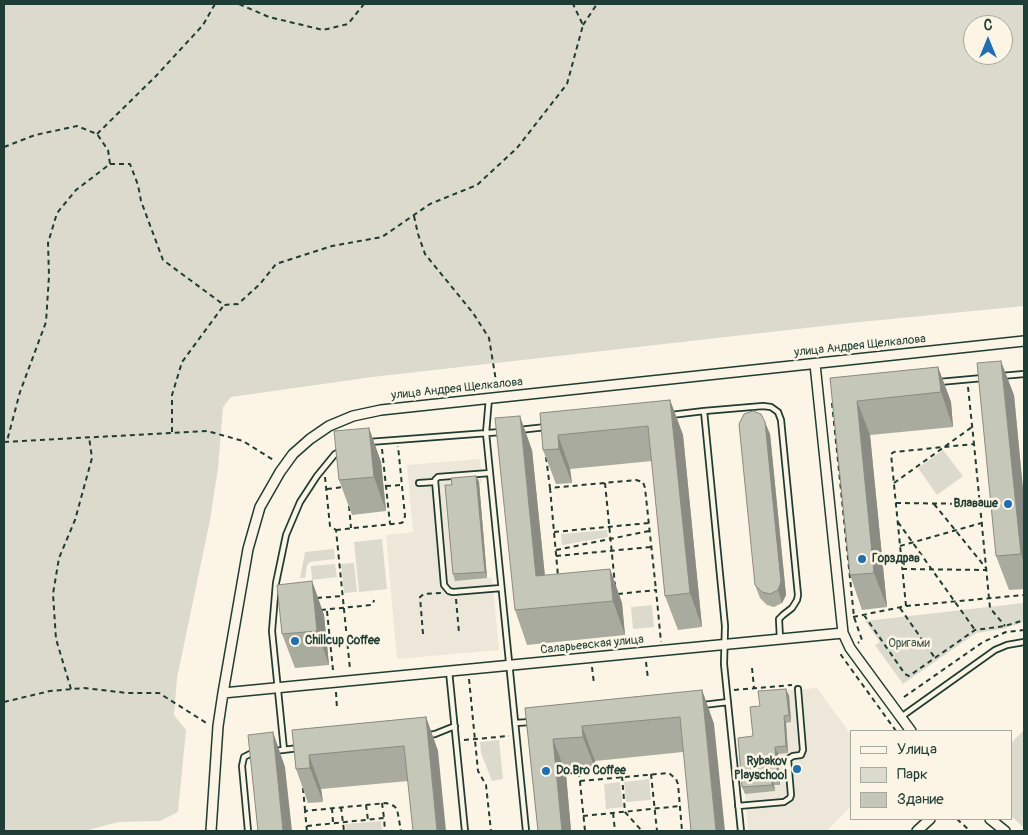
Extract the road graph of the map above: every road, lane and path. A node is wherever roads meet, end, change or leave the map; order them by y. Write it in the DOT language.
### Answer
graph roads {
  1 [pos="215,4"];
  2 [pos="239,4"];
  3 [pos="364,4"];
  4 [pos="573,4"];
  5 [pos="597,4"];
  6 [pos="583,26"];
  7 [pos="96,134"];
  8 [pos="4,147"];
  9 [pos="110,164"];
  10 [pos="414,215"];
  11 [pos="224,305"];
  12 [pos="1024,341"];
  13 [pos="815,364"];
  14 [pos="1024,374"];
  15 [pos="996,376"];
  16 [pos="986,378"];
  17 [pos="968,379"];
  18 [pos="930,383"];
  19 [pos="498,397"];
  20 [pos="488,398"];
  21 [pos="832,403"];
  22 [pos="704,411"];
  23 [pos="661,416"];
  24 [pos="554,426"];
  25 [pos="972,427"];
  26 [pos="515,430"];
  27 [pos="505,431"];
  28 [pos="172,433"];
  29 [pos="486,433"];
  30 [pos="89,437"];
  31 [pos="397,440"];
  32 [pos="382,441"];
  33 [pos="5,442"];
  34 [pos="365,443"];
  35 [pos="974,444"];
  36 [pos="944,447"];
  37 [pos="346,448"];
  38 [pos="546,455"];
  39 [pos="284,466"];
  40 [pos="324,467"];
  41 [pos="490,473"];
  42 [pos="435,482"];
  43 [pos="419,483"];
  44 [pos="605,483"];
  45 [pos="894,483"];
  46 [pos="402,485"];
  47 [pos="386,486"];
  48 [pos="347,487"];
  49 [pos="550,488"];
  50 [pos="326,489"];
  51 [pos="349,504"];
  52 [pos="896,504"];
  53 [pos="934,504"];
  54 [pos="980,504"];
  55 [pos="898,522"];
  56 [pos="649,523"];
  57 [pos="984,523"];
  58 [pos="390,525"];
  59 [pos="609,527"];
  60 [pos="351,528"];
  61 [pos="336,530"];
  62 [pos="650,530"];
  63 [pos="955,531"];
  64 [pos="554,532"];
  65 [pos="610,539"];
  66 [pos="913,542"];
  67 [pos="900,546"];
  68 [pos="651,547"];
  69 [pos="556,550"];
  70 [pos="612,551"];
  71 [pos="556,556"];
  72 [pos="902,569"];
  73 [pos="932,569"];
  74 [pos="986,570"];
  75 [pos="559,580"];
  76 [pos="615,585"];
  77 [pos="501,588"];
  78 [pos="656,590"];
  79 [pos="454,592"];
  80 [pos="616,594"];
  81 [pos="1024,595"];
  82 [pos="342,596"];
  83 [pos="315,598"];
  84 [pos="989,598"];
  85 [pos="374,600"];
  86 [pos="955,602"];
  87 [pos="906,606"];
  88 [pos="344,608"];
  89 [pos="900,608"];
  90 [pos="327,610"];
  91 [pos="319,611"];
  92 [pos="864,615"];
  93 [pos="854,617"];
  94 [pos="1024,620"];
  95 [pos="1005,626"];
  96 [pos="976,630"];
  97 [pos="1024,630"];
  98 [pos="660,632"];
  99 [pos="459,633"];
  100 [pos="843,633"];
  101 [pos="423,634"];
  102 [pos="347,639"];
  103 [pos="780,639"];
  104 [pos="862,640"];
  105 [pos="330,641"];
  106 [pos="1024,642"];
  107 [pos="725,644"];
  108 [pos="645,652"];
  109 [pos="592,657"];
  110 [pos="935,658"];
  111 [pos="844,659"];
  112 [pos="509,665"];
  113 [pos="752,668"];
  114 [pos="350,669"];
  115 [pos="468,669"];
  116 [pos="334,670"];
  117 [pos="449,671"];
  118 [pos="648,678"];
  119 [pos="335,682"];
  120 [pos="594,684"];
  121 [pos="797,687"];
  122 [pos="277,688"];
  123 [pos="754,688"];
  124 [pos="72,689"];
  125 [pos="727,691"];
  126 [pos="223,693"];
  127 [pos="904,697"];
  128 [pos="4,702"];
  129 [pos="728,702"];
  130 [pos="694,706"];
  131 [pos="338,709"];
  132 [pos="901,717"];
  133 [pos="534,721"];
  134 [pos="515,723"];
  135 [pos="209,725"];
  136 [pos="455,726"];
  137 [pos="895,730"];
  138 [pos="911,730"];
  139 [pos="516,735"];
  140 [pos="422,736"];
  141 [pos="475,739"];
  142 [pos="456,741"];
  143 [pos="306,747"];
  144 [pos="284,750"];
  145 [pos="265,751"];
  146 [pos="256,752"];
  147 [pos="579,772"];
  148 [pos="651,774"];
  149 [pos="622,776"];
  150 [pos="580,780"];
  151 [pos="302,783"];
  152 [pos="382,803"];
  153 [pos="366,805"];
  154 [pos="680,806"];
  155 [pos="738,806"];
  156 [pos="341,807"];
  157 [pos="332,808"];
  158 [pos="654,808"];
  159 [pos="305,811"];
  160 [pos="625,812"];
  161 [pos="613,813"];
  162 [pos="584,816"];
  163 [pos="384,818"];
  164 [pos="368,820"];
  165 [pos="929,820"];
  166 [pos="958,820"];
  167 [pos="991,820"];
  168 [pos="343,822"];
  169 [pos="333,823"];
  170 [pos="320,824"];
  171 [pos="307,826"];
  172 [pos="321,829"];
  173 [pos="211,831"];
  174 [pos="248,831"];
  175 [pos="307,831"];
  176 [pos="344,831"];
  177 [pos="385,831"];
  178 [pos="401,831"];
  179 [pos="465,831"];
  180 [pos="491,831"];
  181 [pos="526,831"];
  182 [pos="585,831"];
  183 [pos="614,831"];
  184 [pos="642,831"];
  185 [pos="657,831"];
  186 [pos="682,831"];
  187 [pos="741,831"];
  188 [pos="918,831"];
  189 [pos="970,831"];
  190 [pos="1005,831"];
  1 -- 7 [label="path"];
  2 -- 3 [label="path"];
  4 -- 6 [label="path"];
  5 -- 6 [label="path"];
  6 -- 10 [label="path"];
  7 -- 8 [label="path"];
  7 -- 9 [label="path"];
  9 -- 11 [label="path"];
  9 -- 33 [label="path"];
  10 -- 11 [label="path"];
  10 -- 19 [label="path"];
  11 -- 28 [label="path"];
  12 -- 13 [label="street, улица Андрея Щелкалова"];
  13 -- 19 [label="street, улица Андрея Щелкалова"];
  13 -- 100 [label="street"];
  14 -- 15 [label="lane"];
  16 -- 17 [label="lane"];
  17 -- 18 [label="lane"];
  17 -- 25 [label="path"];
  19 -- 20 [label="street, улица Андрея Щелкалова"];
  20 -- 29 [label="lane"];
  20 -- 39 [label="street, улица Андрея Щелкалова"];
  21 -- 93 [label="path"];
  22 -- 23 [label="lane"];
  22 -- 103 [label="lane"];
  22 -- 107 [label="lane"];
  24 -- 26 [label="lane"];
  25 -- 35 [label="path"];
  25 -- 36 [label="path"];
  27 -- 29 [label="lane"];
  28 -- 30 [label="path"];
  28 -- 39 [label="path"];
  29 -- 31 [label="lane"];
  29 -- 41 [label="lane"];
  30 -- 33 [label="path"];
  30 -- 124 [label="path"];
  31 -- 32 [label="lane"];
  31 -- 46 [label="path"];
  32 -- 34 [label="lane"];
  32 -- 47 [label="path"];
  35 -- 36 [label="path"];
  35 -- 54 [label="path"];
  36 -- 45 [label="path"];
  36 -- 45 [label="path"];
  37 -- 40 [label="lane"];
  38 -- 49 [label="path"];
  39 -- 126 [label="street, улица Андрея Щелкалова"];
  40 -- 50 [label="path"];
  40 -- 122 [label="lane"];
  41 -- 42 [label="lane"];
  41 -- 77 [label="lane"];
  42 -- 43 [label="lane"];
  42 -- 79 [label="lane"];
  44 -- 49 [label="path"];
  44 -- 56 [label="path"];
  44 -- 59 [label="path"];
  45 -- 52 [label="path"];
  46 -- 47 [label="path"];
  46 -- 58 [label="path"];
  47 -- 58 [label="path"];
  48 -- 50 [label="path"];
  49 -- 64 [label="path"];
  50 -- 61 [label="path"];
  51 -- 60 [label="path"];
  52 -- 53 [label="path"];
  52 -- 55 [label="path"];
  53 -- 54 [label="path"];
  53 -- 63 [label="path"];
  54 -- 57 [label="path"];
  55 -- 66 [label="path"];
  55 -- 67 [label="path"];
  56 -- 59 [label="path"];
  56 -- 62 [label="path"];
  57 -- 63 [label="path"];
  57 -- 74 [label="path"];
  58 -- 60 [label="path"];
  59 -- 64 [label="path"];
  59 -- 65 [label="path"];
  60 -- 61 [label="path"];
  61 -- 82 [label="path"];
  62 -- 65 [label="path"];
  62 -- 68 [label="path"];
  63 -- 66 [label="path"];
  63 -- 74 [label="path"];
  64 -- 69 [label="path"];
  65 -- 69 [label="path"];
  65 -- 70 [label="path"];
  66 -- 67 [label="path"];
  66 -- 73 [label="path"];
  67 -- 72 [label="path"];
  68 -- 70 [label="path"];
  68 -- 78 [label="path"];
  69 -- 71 [label="path"];
  70 -- 71 [label="path"];
  70 -- 76 [label="path"];
  71 -- 75 [label="path"];
  72 -- 73 [label="path"];
  72 -- 87 [label="path"];
  73 -- 74 [label="path"];
  73 -- 86 [label="path"];
  74 -- 84 [label="path"];
  77 -- 79 [label="lane"];
  77 -- 112 [label="lane"];
  78 -- 80 [label="path"];
  78 -- 98 [label="path"];
  79 -- 99 [label="path"];
  79 -- 101 [label="path"];
  81 -- 84 [label="path"];
  82 -- 83 [label="path"];
  82 -- 88 [label="path"];
  84 -- 86 [label="path"];
  84 -- 95 [label="path"];
  85 -- 88 [label="path"];
  86 -- 87 [label="path"];
  86 -- 96 [label="path"];
  87 -- 89 [label="path"];
  88 -- 90 [label="path"];
  88 -- 102 [label="path"];
  89 -- 92 [label="path"];
  89 -- 110 [label="path"];
  90 -- 91 [label="path"];
  90 -- 105 [label="path"];
  92 -- 93 [label="path"];
  92 -- 110 [label="path"];
  93 -- 104 [label="path"];
  94 -- 95 [label="path"];
  95 -- 96 [label="path"];
  96 -- 110 [label="path"];
  97 -- 127 [label="path"];
  100 -- 103 [label="street, Саларьевская улица"];
  100 -- 132 [label="street"];
  102 -- 105 [label="path"];
  102 -- 114 [label="path"];
  103 -- 107 [label="street, Саларьевская улица"];
  105 -- 116 [label="path"];
  106 -- 132 [label="lane"];
  107 -- 108 [label="street, Саларьевская улица"];
  107 -- 125 [label="lane"];
  108 -- 109 [label="street, Саларьевская улица"];
  108 -- 118 [label="path"];
  109 -- 112 [label="street, Саларьевская улица"];
  109 -- 120 [label="path"];
  111 -- 137 [label="path"];
  112 -- 115 [label="street, Саларьевская улица"];
  112 -- 134 [label="lane"];
  113 -- 123 [label="path"];
  115 -- 117 [label="street, Саларьевская улица"];
  115 -- 141 [label="path"];
  117 -- 119 [label="street, Саларьевская улица"];
  117 -- 136 [label="lane"];
  119 -- 122 [label="street, Саларьевская улица"];
  119 -- 131 [label="path"];
  121 -- 123 [label="path"];
  121 -- 155 [label="lane"];
  122 -- 126 [label="street, Саларьевская улица"];
  122 -- 144 [label="lane"];
  123 -- 125 [label="path"];
  124 -- 128 [label="path"];
  124 -- 135 [label="path"];
  125 -- 129 [label="lane"];
  126 -- 173 [label="street, улица Андрея Щелкалова"];
  129 -- 130 [label="lane"];
  129 -- 155 [label="lane"];
  132 -- 138 [label="street"];
  133 -- 134 [label="lane"];
  134 -- 139 [label="lane"];
  136 -- 140 [label="lane"];
  136 -- 142 [label="lane"];
  139 -- 141 [label="path"];
  139 -- 181 [label="lane"];
  141 -- 142 [label="path"];
  141 -- 180 [label="path"];
  142 -- 179 [label="lane"];
  143 -- 144 [label="lane"];
  144 -- 145 [label="lane"];
  146 -- 174 [label="lane"];
  147 -- 150 [label="path"];
  148 -- 149 [label="path"];
  148 -- 154 [label="path"];
  148 -- 158 [label="path"];
  149 -- 150 [label="path"];
  149 -- 160 [label="path"];
  150 -- 162 [label="path"];
  151 -- 159 [label="path"];
  152 -- 153 [label="path"];
  152 -- 163 [label="path"];
  152 -- 178 [label="path"];
  153 -- 156 [label="path"];
  153 -- 164 [label="path"];
  154 -- 158 [label="path"];
  154 -- 186 [label="path"];
  155 -- 187 [label="lane"];
  156 -- 157 [label="path"];
  156 -- 168 [label="path"];
  157 -- 159 [label="path"];
  157 -- 169 [label="path"];
  158 -- 160 [label="path"];
  158 -- 185 [label="path"];
  159 -- 171 [label="path"];
  160 -- 161 [label="path"];
  160 -- 184 [label="path"];
  161 -- 162 [label="path"];
  161 -- 183 [label="path"];
  162 -- 182 [label="path"];
  163 -- 164 [label="path"];
  163 -- 177 [label="path"];
  164 -- 168 [label="path"];
  165 -- 188 [label="street"];
  166 -- 189 [label="path"];
  167 -- 190 [label="street"];
  168 -- 169 [label="path"];
  168 -- 176 [label="path"];
  169 -- 170 [label="path"];
  170 -- 171 [label="path"];
  170 -- 172 [label="path"];
  171 -- 175 [label="path"];
}
